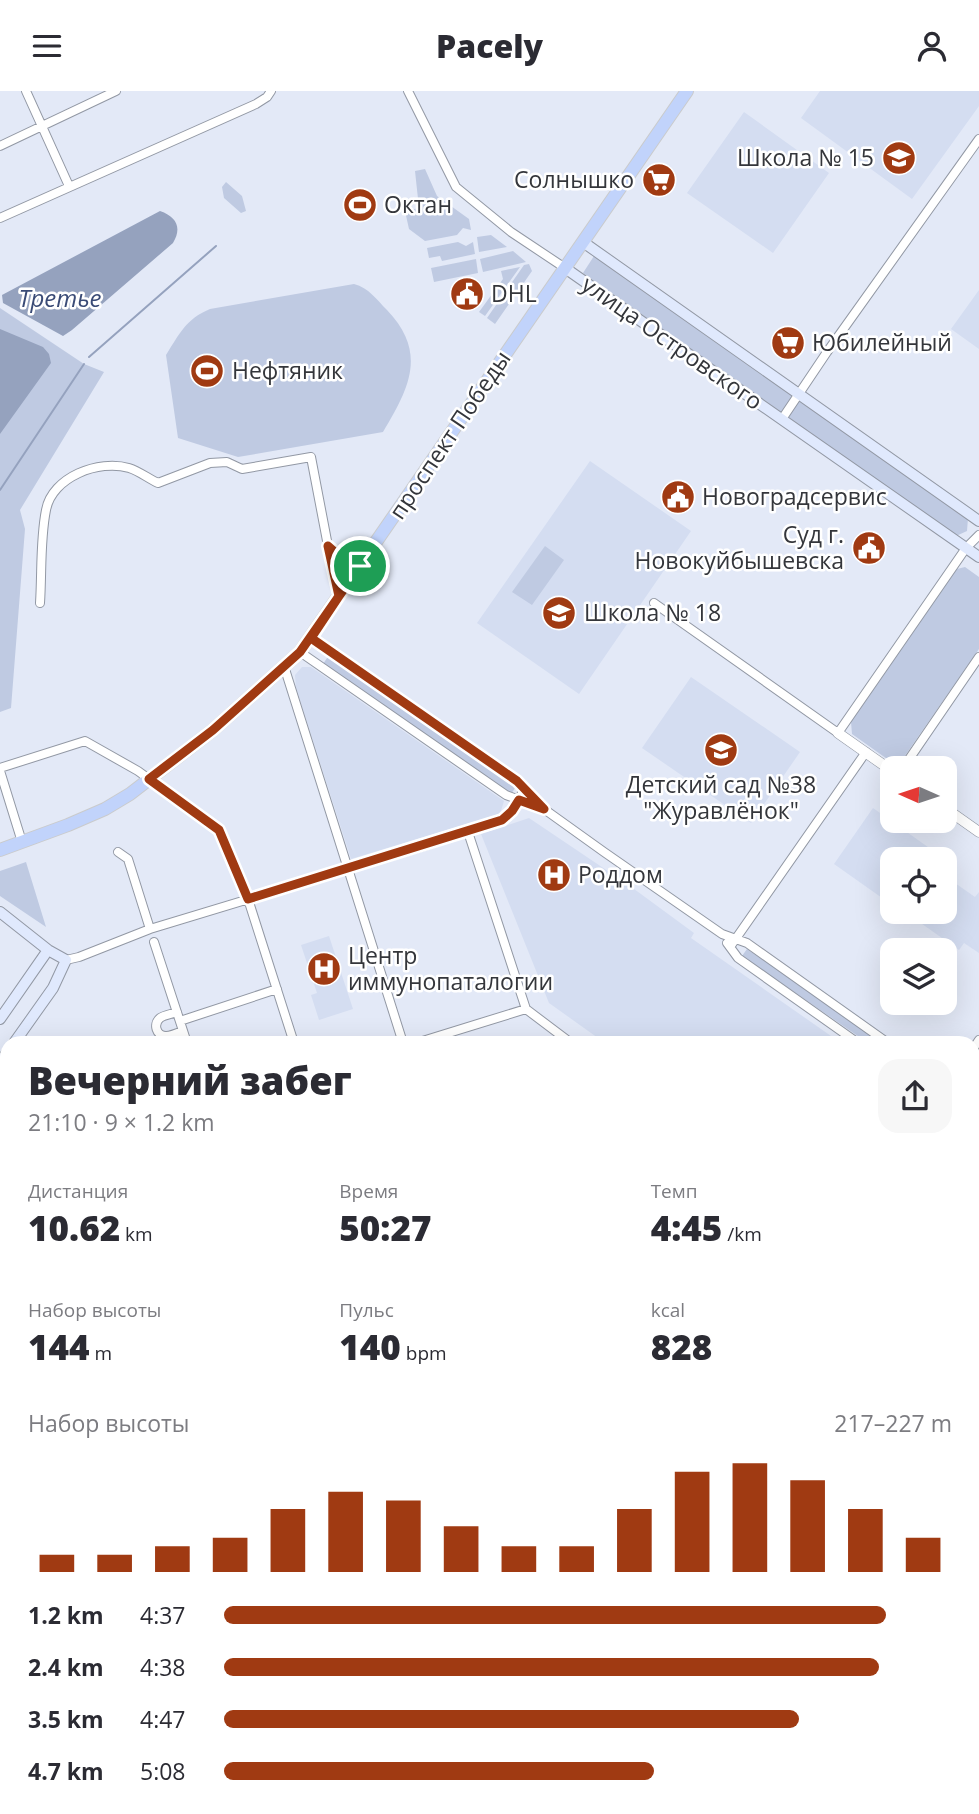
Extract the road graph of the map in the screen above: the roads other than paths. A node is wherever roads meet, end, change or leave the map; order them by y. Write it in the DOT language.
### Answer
graph roads {
  1 [pos="26,91"];
  2 [pos="116,91"];
  3 [pos="271,91"];
  4 [pos="408,91"];
  5 [pos="687,91"];
  6 [pos="43,127"];
  7 [pos="979,139"];
  8 [pos="0,146"];
  9 [pos="69,186"];
  10 [pos="0,218"];
  11 [pos="583,242"];
  12 [pos="565,268"];
  13 [pos="799,393"];
  14 [pos="782,419"];
  15 [pos="979,521"];
  16 [pos="979,534"];
  17 [pos="328,546"];
  18 [pos="966,548"];
  19 [pos="979,557"];
  20 [pos="360,566"];
  21 [pos="339,596"];
  22 [pos="40,603"];
  23 [pos="654,603"];
  24 [pos="311,638"];
  25 [pos="300,652"];
  26 [pos="979,657"];
  27 [pos="284,666"];
  28 [pos="838,733"];
  29 [pos="866,753"];
  30 [pos="911,756"];
  31 [pos="880,763"];
  32 [pos="0,768"];
  33 [pos="149,779"];
  34 [pos="524,790"];
  35 [pos="519,800"];
  36 [pos="544,809"];
  37 [pos="957,816"];
  38 [pos="468,832"];
  39 [pos="979,832"];
  40 [pos="22,842"];
  41 [pos="0,850"];
  42 [pos="118,852"];
  43 [pos="347,869"];
  44 [pos="248,899"];
  45 [pos="0,912"];
  46 [pos="150,929"];
  47 [pos="722,934"];
  48 [pos="736,939"];
  49 [pos="154,942"];
  50 [pos="730,947"];
  51 [pos="48,950"];
  52 [pos="65,960"];
  53 [pos="277,989"];
  54 [pos="526,1009"];
  55 [pos="179,1016"];
  56 [pos="0,1019"];
  57 [pos="183,1031"];
  58 [pos="20,1036"];
  59 [pos="185,1036"];
  60 [pos="292,1036"];
  61 [pos="401,1036"];
  62 [pos="439,1036"];
  63 [pos="562,1036"];
  64 [pos="848,1036"];
  65 [pos="878,1036"];
  1 -- 6 [label="street"];
  2 -- 6 [label="street"];
  3 -- 9 [label="street"];
  4 -- 12 [label="street, улица Островского"];
  5 -- 11 [label="main road, проспект Победы"];
  6 -- 8 [label="street"];
  6 -- 9 [label="street"];
  7 -- 13 [label="street"];
  9 -- 10 [label="street"];
  11 -- 12 [label="main road, проспект Победы"];
  11 -- 13 [label="main road, улица Островского"];
  12 -- 14 [label="main road, улица Островского"];
  12 -- 20 [label="main road, проспект Победы"];
  13 -- 14 [label="street"];
  13 -- 15 [label="main road, улица Островского"];
  14 -- 18 [label="main road, улица Островского"];
  16 -- 18 [label="street"];
  17 -- 20 [label="street"];
  17 -- 21 [label="street"];
  17 -- 22 [label="street"];
  18 -- 19 [label="main road, улица Островского"];
  18 -- 28 [label="street"];
  20 -- 21 [label="main road, проспект Победы"];
  21 -- 24 [label="main road, проспект Победы"];
  23 -- 28 [label="street"];
  24 -- 25 [label="main road, проспект Победы"];
  24 -- 34 [label="street"];
  25 -- 27 [label="main road, проспект Победы"];
  25 -- 35 [label="street"];
  26 -- 30 [label="street"];
  27 -- 33 [label="main road, проспект Победы"];
  27 -- 43 [label="street"];
  28 -- 29 [label="street"];
  29 -- 31 [label="street"];
  29 -- 48 [label="street"];
  32 -- 33 [label="street"];
  32 -- 40 [label="street"];
  33 -- 40 [label="main road, проспект Победы"];
  33 -- 44 [label="street"];
  34 -- 35 [label="street"];
  34 -- 36 [label="street"];
  35 -- 36 [label="street"];
  35 -- 38 [label="street"];
  36 -- 47 [label="street"];
  37 -- 39 [label="street"];
  38 -- 43 [label="street"];
  38 -- 54 [label="street"];
  40 -- 41 [label="main road, проспект Победы"];
  42 -- 46 [label="street"];
  43 -- 44 [label="street"];
  43 -- 61 [label="street"];
  44 -- 46 [label="street"];
  44 -- 53 [label="street"];
  45 -- 51 [label="main road"];
  46 -- 52 [label="street"];
  47 -- 48 [label="street"];
  47 -- 50 [label="street"];
  48 -- 50 [label="street"];
  48 -- 65 [label="street"];
  49 -- 55 [label="street"];
  50 -- 64 [label="street"];
  51 -- 52 [label="main road"];
  51 -- 56 [label="main road"];
  52 -- 58 [label="main road"];
  53 -- 55 [label="street"];
  53 -- 60 [label="street"];
  54 -- 62 [label="street"];
  54 -- 63 [label="street"];
  55 -- 57 [label="street"];
  55 -- 57 [label="street"];
  57 -- 59 [label="street"];
}
